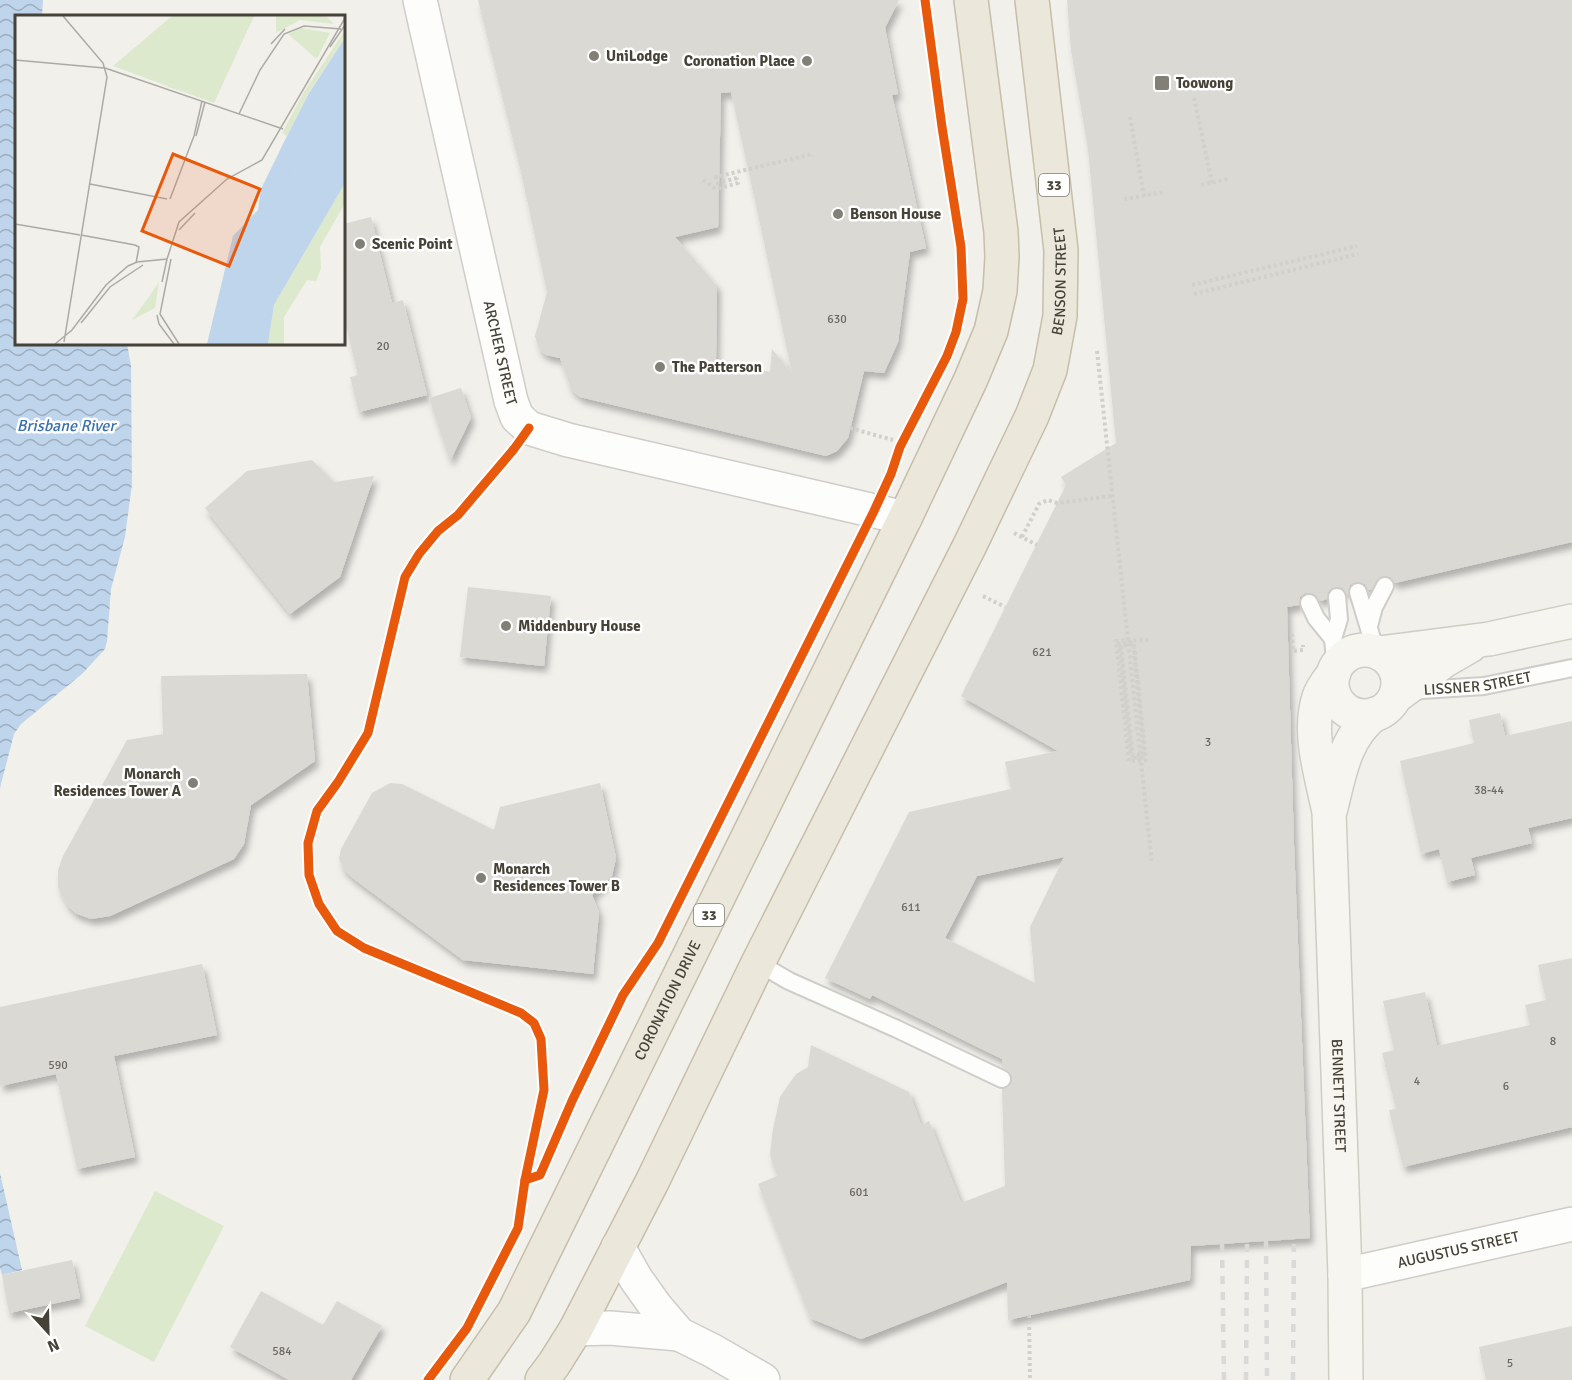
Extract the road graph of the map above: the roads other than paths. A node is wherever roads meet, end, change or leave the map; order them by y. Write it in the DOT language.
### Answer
graph roads {
  1 [pos="420,0"];
  2 [pos="971,0"];
  3 [pos="1032,0"];
  4 [pos="905,518"];
  5 [pos="1385,586"];
  6 [pos="1358,592"];
  7 [pos="1337,597"];
  8 [pos="1309,603"];
  9 [pos="1572,621"];
  10 [pos="1488,639"];
  11 [pos="1375,645"];
  12 [pos="1334,660"];
  13 [pos="1572,668"];
  14 [pos="1385,706"];
  15 [pos="1329,813"];
  16 [pos="758,963"];
  17 [pos="1002,1080"];
  18 [pos="1572,1224"];
  19 [pos="618,1247"];
  20 [pos="1345,1275"];
  21 [pos="576,1329"];
  22 [pos="679,1334"];
  23 [pos="467,1380"];
  24 [pos="542,1380"];
  25 [pos="763,1380"];
  26 [pos="1346,1380"];
  1 -- 4 [label="street, ARCHER STREET"];
  2 -- 4 [label="highway, 33"];
  3 -- 16 [label="highway, BENSON STREET / 33"];
  4 -- 23 [label="highway, CORONATION DRIVE / 33"];
  5 -- 11 [label="lane"];
  6 -- 11 [label="lane"];
  7 -- 12 [label="lane"];
  8 -- 12 [label="lane"];
  9 -- 10 [label="street, LISSNER STREET"];
  10 -- 11 [label="street, LISSNER STREET"];
  10 -- 14 [label="street, LISSNER STREET"];
  11 -- 12 [label="street"];
  11 -- 14 [label="street"];
  12 -- 14 [label="street"];
  12 -- 15 [label="street, BENNETT STREET"];
  13 -- 14 [label="lane, LISSNER STREET"];
  14 -- 15 [label="street, BENNETT STREET"];
  15 -- 20 [label="street, BENNETT STREET"];
  16 -- 17 [label="lane"];
  16 -- 19 [label="highway, 33"];
  18 -- 20 [label="street, AUGUSTUS STREET"];
  19 -- 21 [label="highway, 33"];
  19 -- 22 [label="street"];
  20 -- 26 [label="street, BENNETT STREET"];
  21 -- 22 [label="street"];
  21 -- 24 [label="highway, 33"];
  22 -- 25 [label="street"];
}
